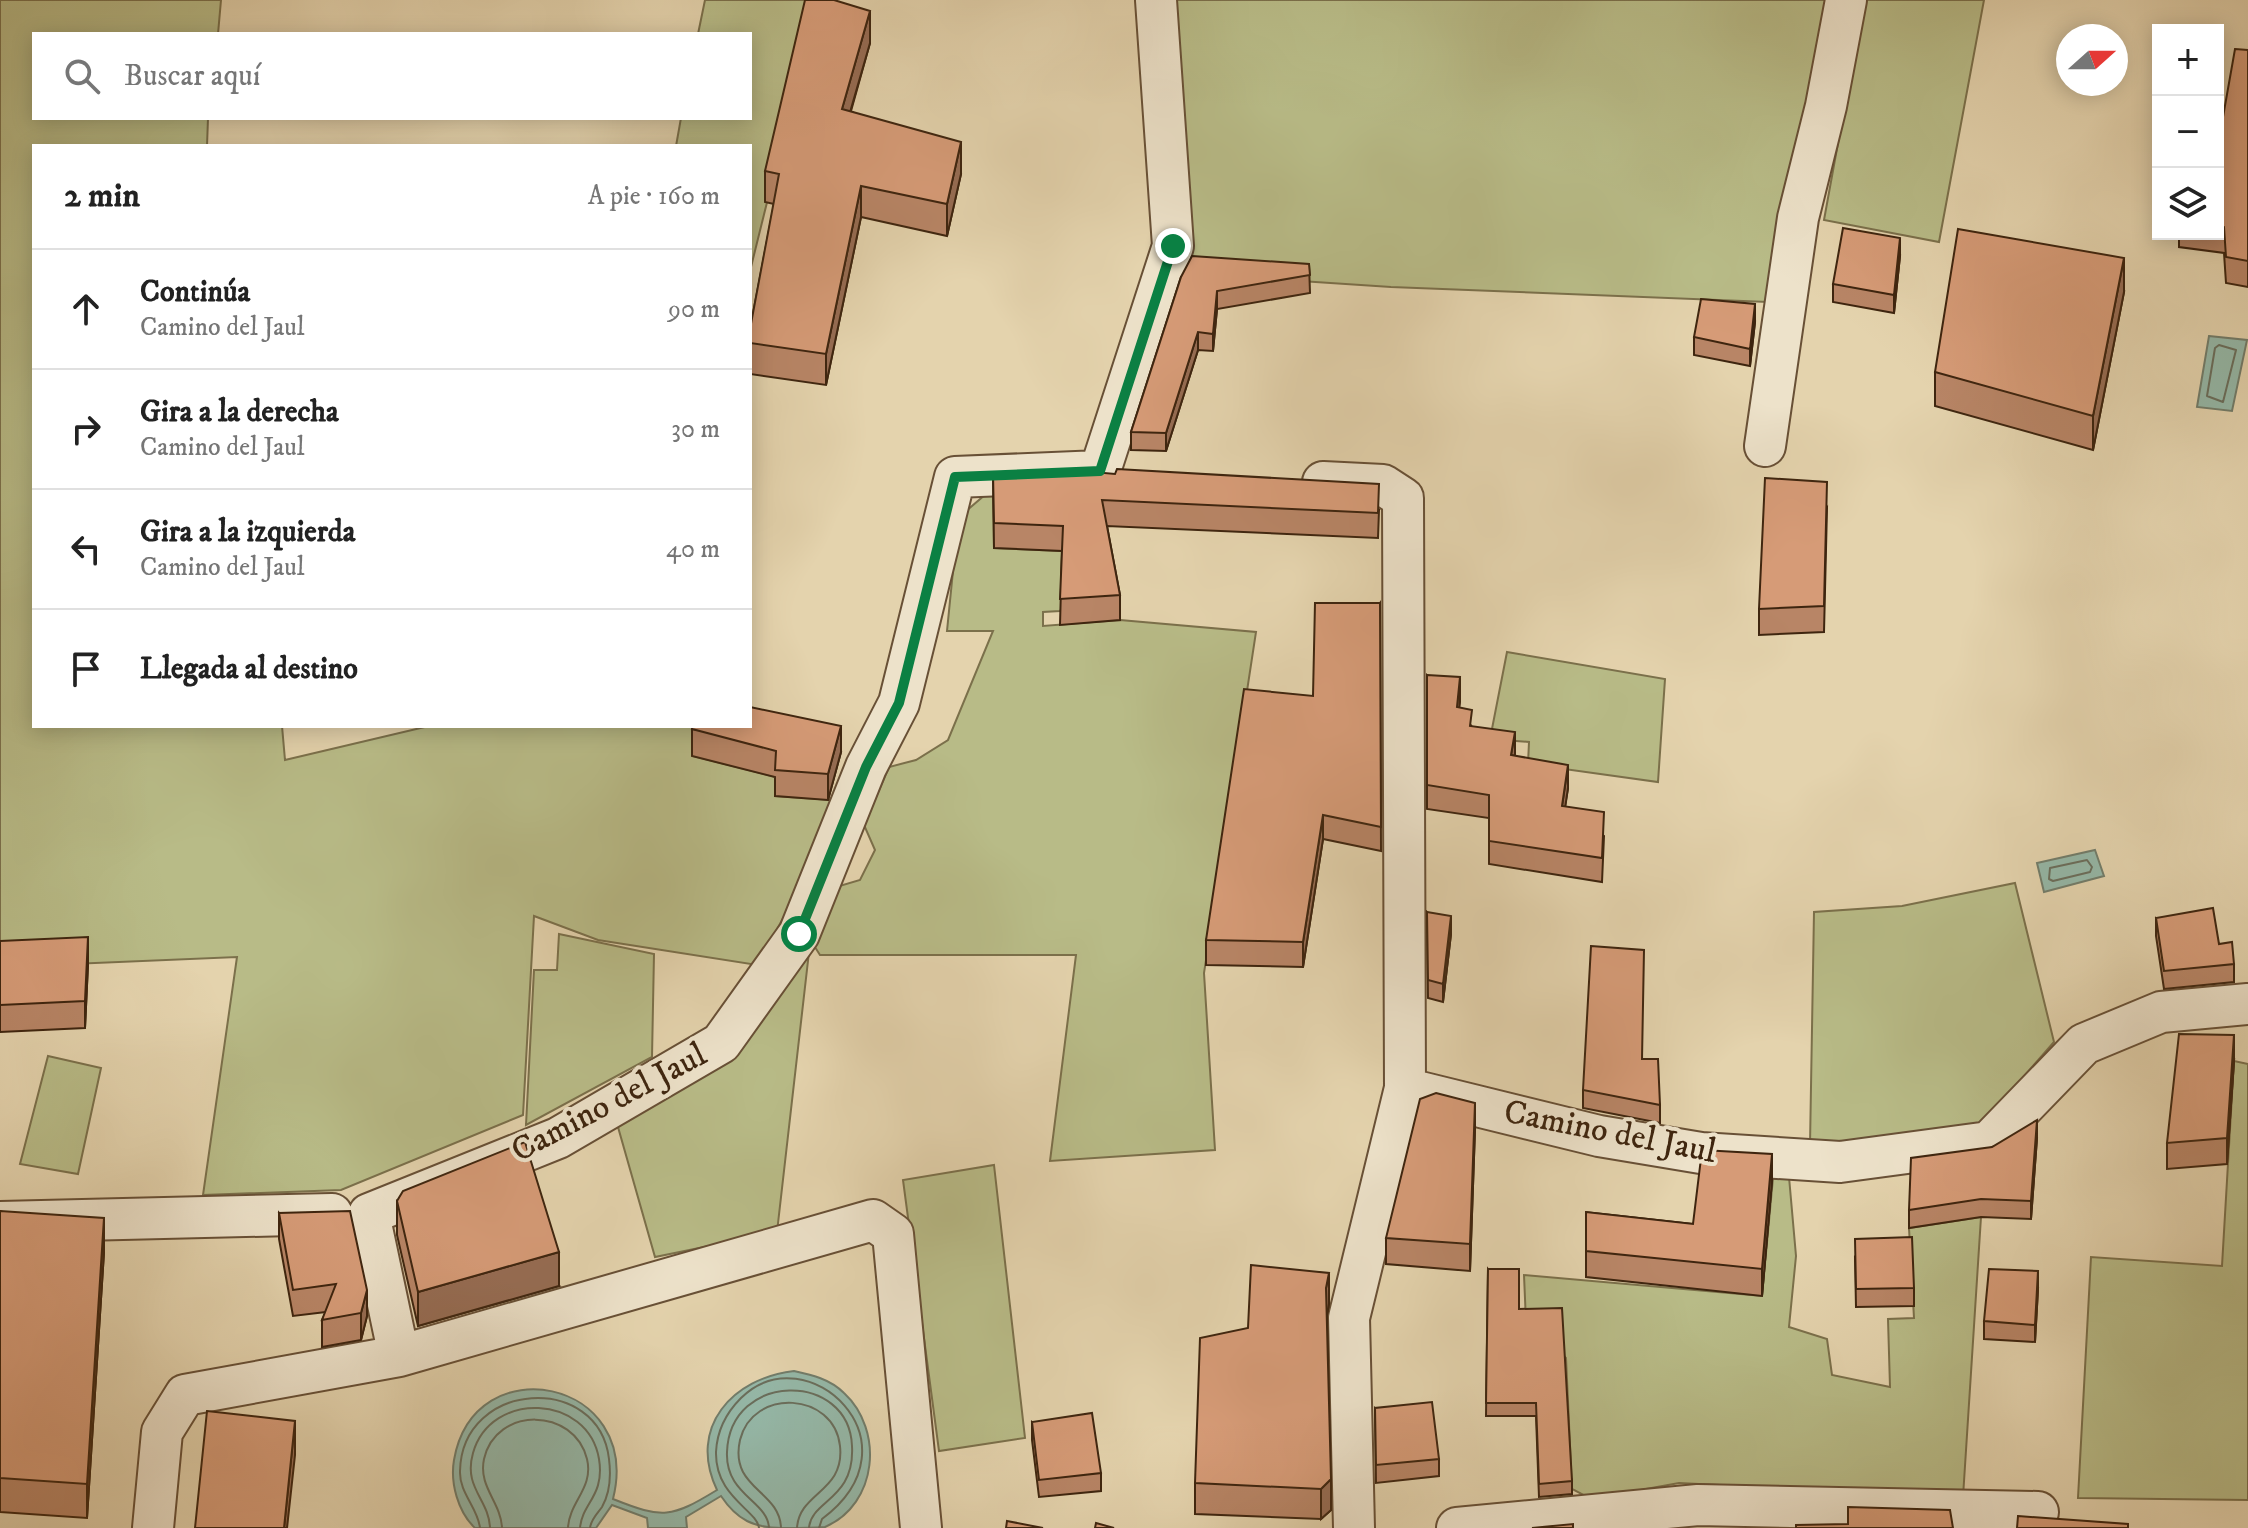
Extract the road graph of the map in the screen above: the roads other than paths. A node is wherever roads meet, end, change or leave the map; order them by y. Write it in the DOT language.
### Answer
graph roads {
  1 [pos="1156,0"];
  2 [pos="1846,0"];
  3 [pos="1765,446"];
  4 [pos="1289,480"];
  5 [pos="2248,1004"];
  6 [pos="1405,1088"];
  7 [pos="369,1214"];
  8 [pos="0,1222"];
  9 [pos="399,1356"];
  10 [pos="2038,1512"];
  11 [pos="1699,1516"];
  12 [pos="153,1528"];
  13 [pos="921,1528"];
  14 [pos="1354,1528"];
  15 [pos="1457,1528"];
  1 -- 7 [label="street, Camino del Jaul"];
  2 -- 3 [label="street"];
  4 -- 6 [label="street"];
  5 -- 6 [label="street, Camino del Jaul"];
  6 -- 14 [label="street"];
  7 -- 8 [label="street"];
  7 -- 9 [label="street"];
  9 -- 12 [label="street"];
  9 -- 13 [label="street"];
  10 -- 11 [label="street"];
  11 -- 15 [label="street"];
}
